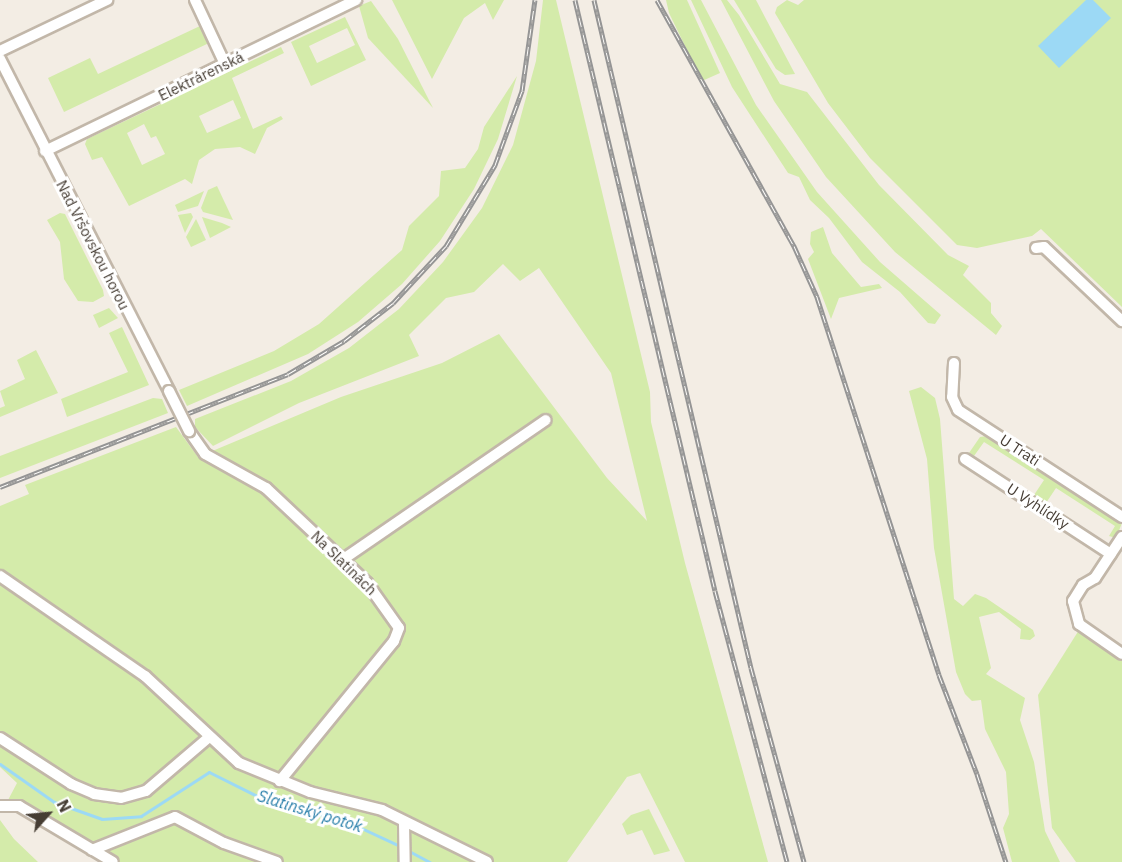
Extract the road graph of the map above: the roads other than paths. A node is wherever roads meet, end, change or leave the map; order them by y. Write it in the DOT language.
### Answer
graph roads {
  1 [pos="107,0"];
  2 [pos="195,0"];
  3 [pos="356,0"];
  4 [pos="0,51"];
  5 [pos="0,59"];
  6 [pos="225,64"];
  7 [pos="45,151"];
  8 [pos="1036,248"];
  9 [pos="1122,321"];
  10 [pos="954,363"];
  11 [pos="546,420"];
  12 [pos="189,430"];
  13 [pos="965,459"];
  14 [pos="1122,517"];
  15 [pos="1122,537"];
  16 [pos="1111,554"];
  17 [pos="342,560"];
  18 [pos="0,576"];
  19 [pos="1122,654"];
  20 [pos="0,738"];
  21 [pos="208,738"];
  22 [pos="280,781"];
  23 [pos="0,806"];
  24 [pos="404,824"];
  25 [pos="92,850"];
  26 [pos="405,858"];
  27 [pos="113,862"];
  28 [pos="277,862"];
  29 [pos="487,862"];
  1 -- 4 [label="street"];
  2 -- 6 [label="street"];
  3 -- 6 [label="street, Elektrárenská"];
  5 -- 7 [label="street, Nad Vršovskou horou"];
  6 -- 7 [label="street, Elektrárenská"];
  7 -- 12 [label="street, Nad Vršovskou horou, bridge"];
  8 -- 9 [label="street"];
  10 -- 14 [label="street, U Trati"];
  11 -- 17 [label="street"];
  12 -- 17 [label="street, Na Slatinách"];
  13 -- 16 [label="street, U Vyhlídky"];
  15 -- 16 [label="street"];
  16 -- 19 [label="street"];
  17 -- 22 [label="street, Na Slatinách"];
  18 -- 21 [label="street"];
  20 -- 21 [label="street"];
  21 -- 22 [label="street"];
  22 -- 24 [label="street"];
  23 -- 25 [label="street"];
  24 -- 26 [label="street"];
  24 -- 29 [label="street"];
  25 -- 27 [label="street"];
  25 -- 28 [label="street"];
}
